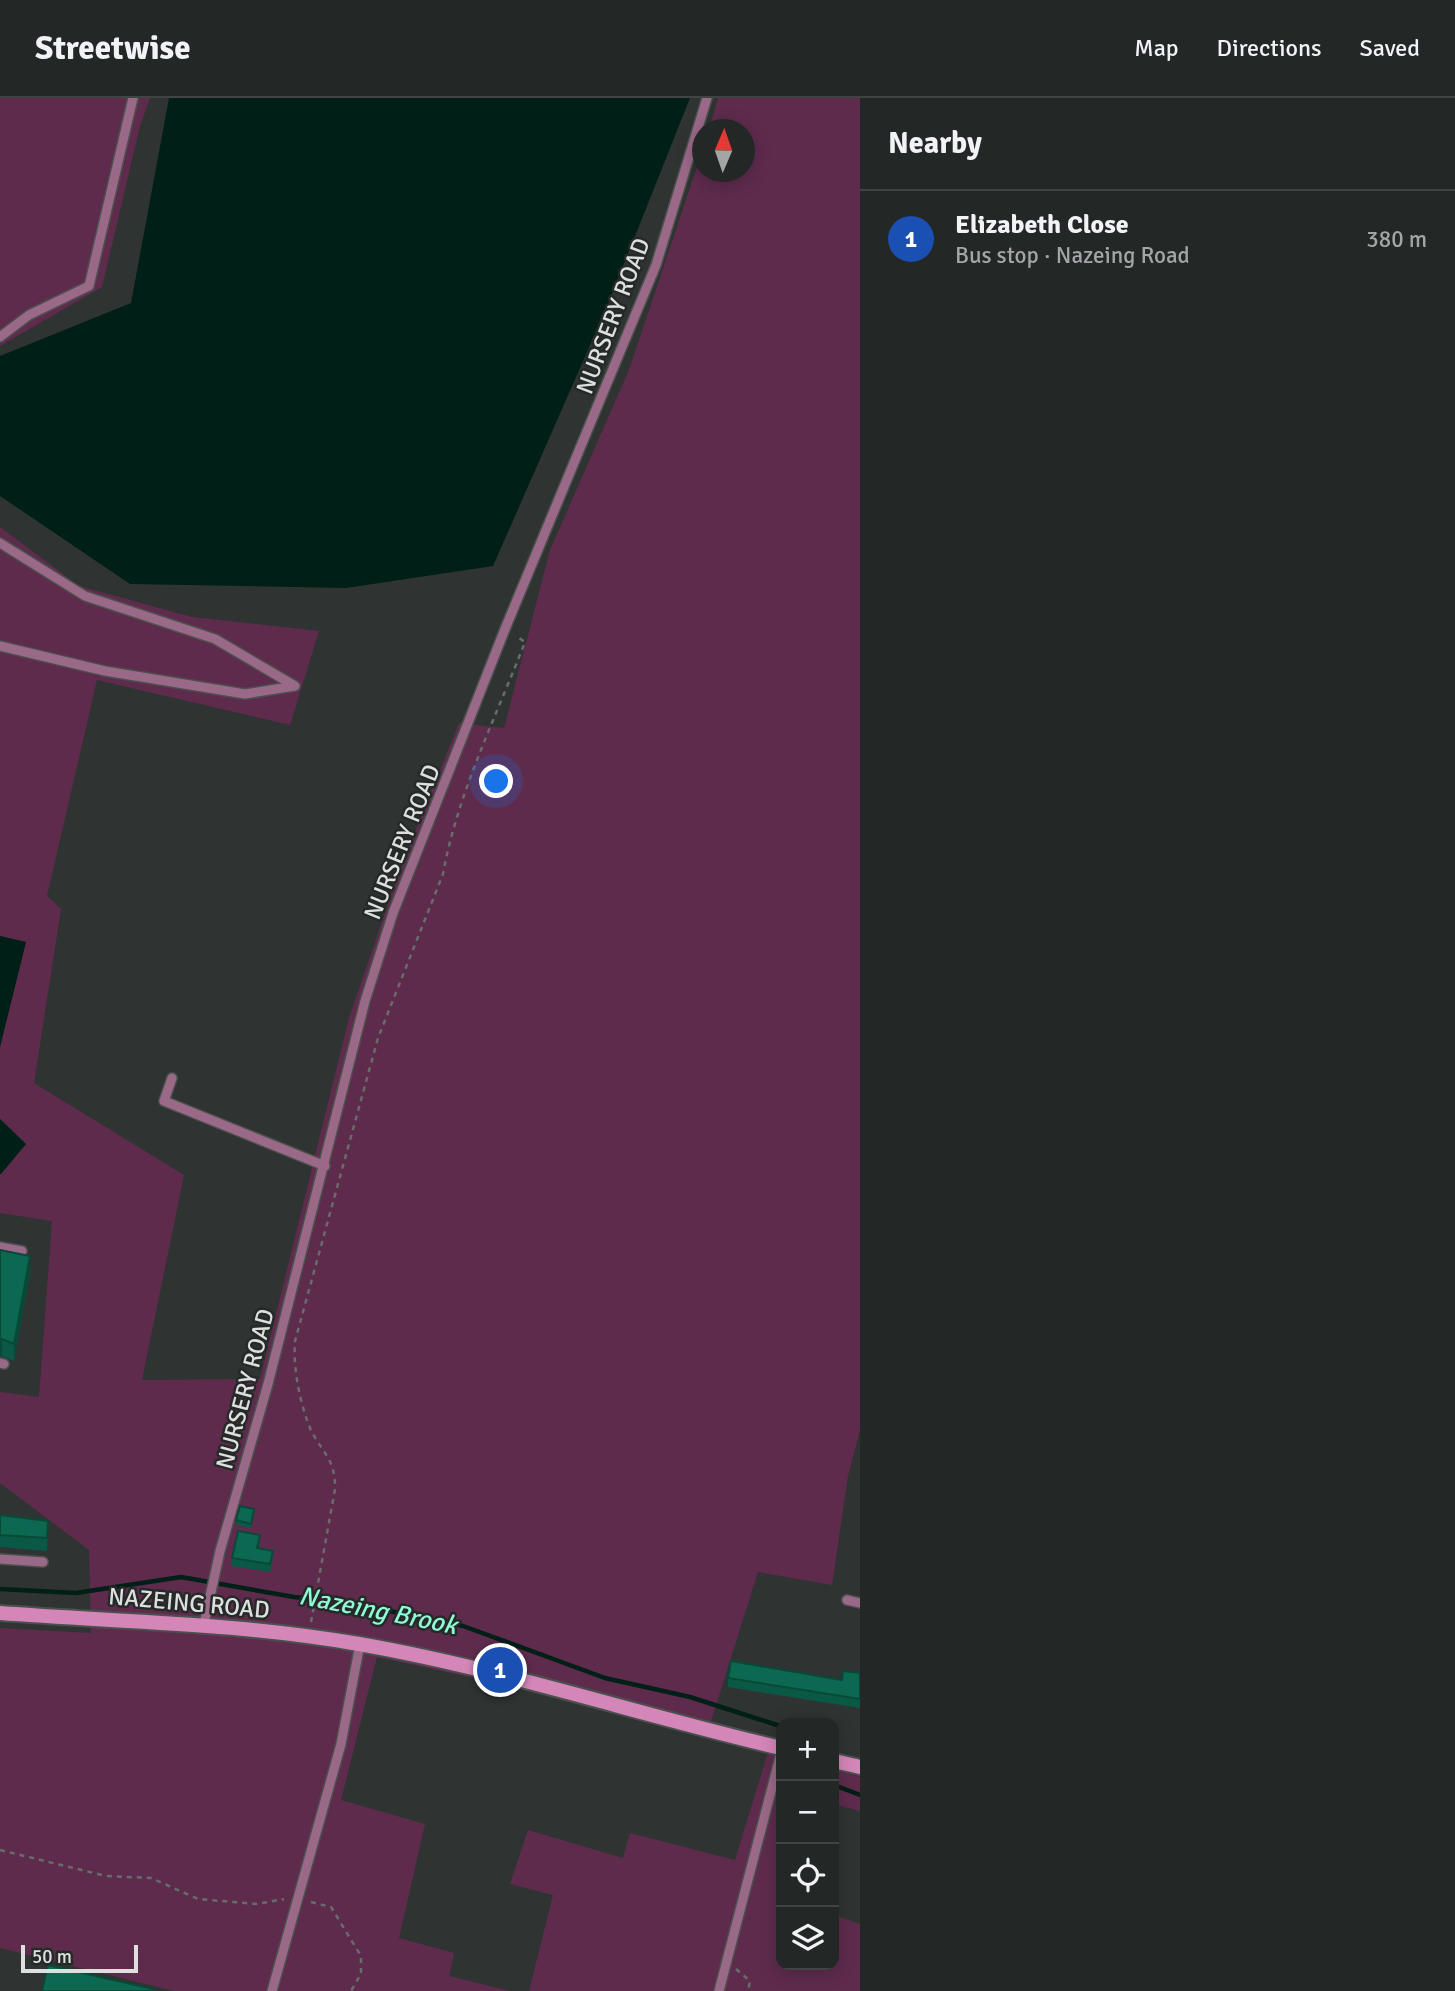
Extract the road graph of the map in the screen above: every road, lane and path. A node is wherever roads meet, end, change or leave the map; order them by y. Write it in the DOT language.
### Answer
graph roads {
  1 [pos="133,98"];
  2 [pos="707,98"];
  3 [pos="0,337"];
  4 [pos="0,543"];
  5 [pos="505,629"];
  6 [pos="0,646"];
  7 [pos="172,1078"];
  8 [pos="324,1166"];
  9 [pos="0,1247"];
  10 [pos="22,1251"];
  11 [pos="0,1559"];
  12 [pos="43,1562"];
  13 [pos="847,1600"];
  14 [pos="860,1603"];
  15 [pos="0,1613"];
  16 [pos="204,1624"];
  17 [pos="310,1628"];
  18 [pos="360,1644"];
  19 [pos="776,1750"];
  20 [pos="839,1762"];
  21 [pos="860,1767"];
  22 [pos="776,1771"];
  23 [pos="0,1850"];
  24 [pos="300,1897"];
  25 [pos="728,1962"];
  26 [pos="272,1991"];
  27 [pos="351,1991"];
  28 [pos="719,1991"];
  29 [pos="748,1991"];
  1 -- 3 [label="lane"];
  2 -- 5 [label="lane, NURSERY ROAD"];
  4 -- 6 [label="lane"];
  5 -- 8 [label="lane, NURSERY ROAD"];
  5 -- 17 [label="path"];
  7 -- 8 [label="lane"];
  8 -- 16 [label="lane, NURSERY ROAD"];
  9 -- 10 [label="lane"];
  11 -- 12 [label="lane"];
  13 -- 14 [label="lane"];
  15 -- 16 [label="main road, NAZEING ROAD"];
  16 -- 18 [label="main road, NAZEING ROAD"];
  18 -- 19 [label="main road, NAZEING ROAD"];
  18 -- 24 [label="lane"];
  20 -- 21 [label="main road"];
  22 -- 25 [label="lane"];
  23 -- 24 [label="path"];
  24 -- 26 [label="lane"];
  24 -- 27 [label="path"];
  25 -- 28 [label="lane"];
  25 -- 29 [label="path"];
}
